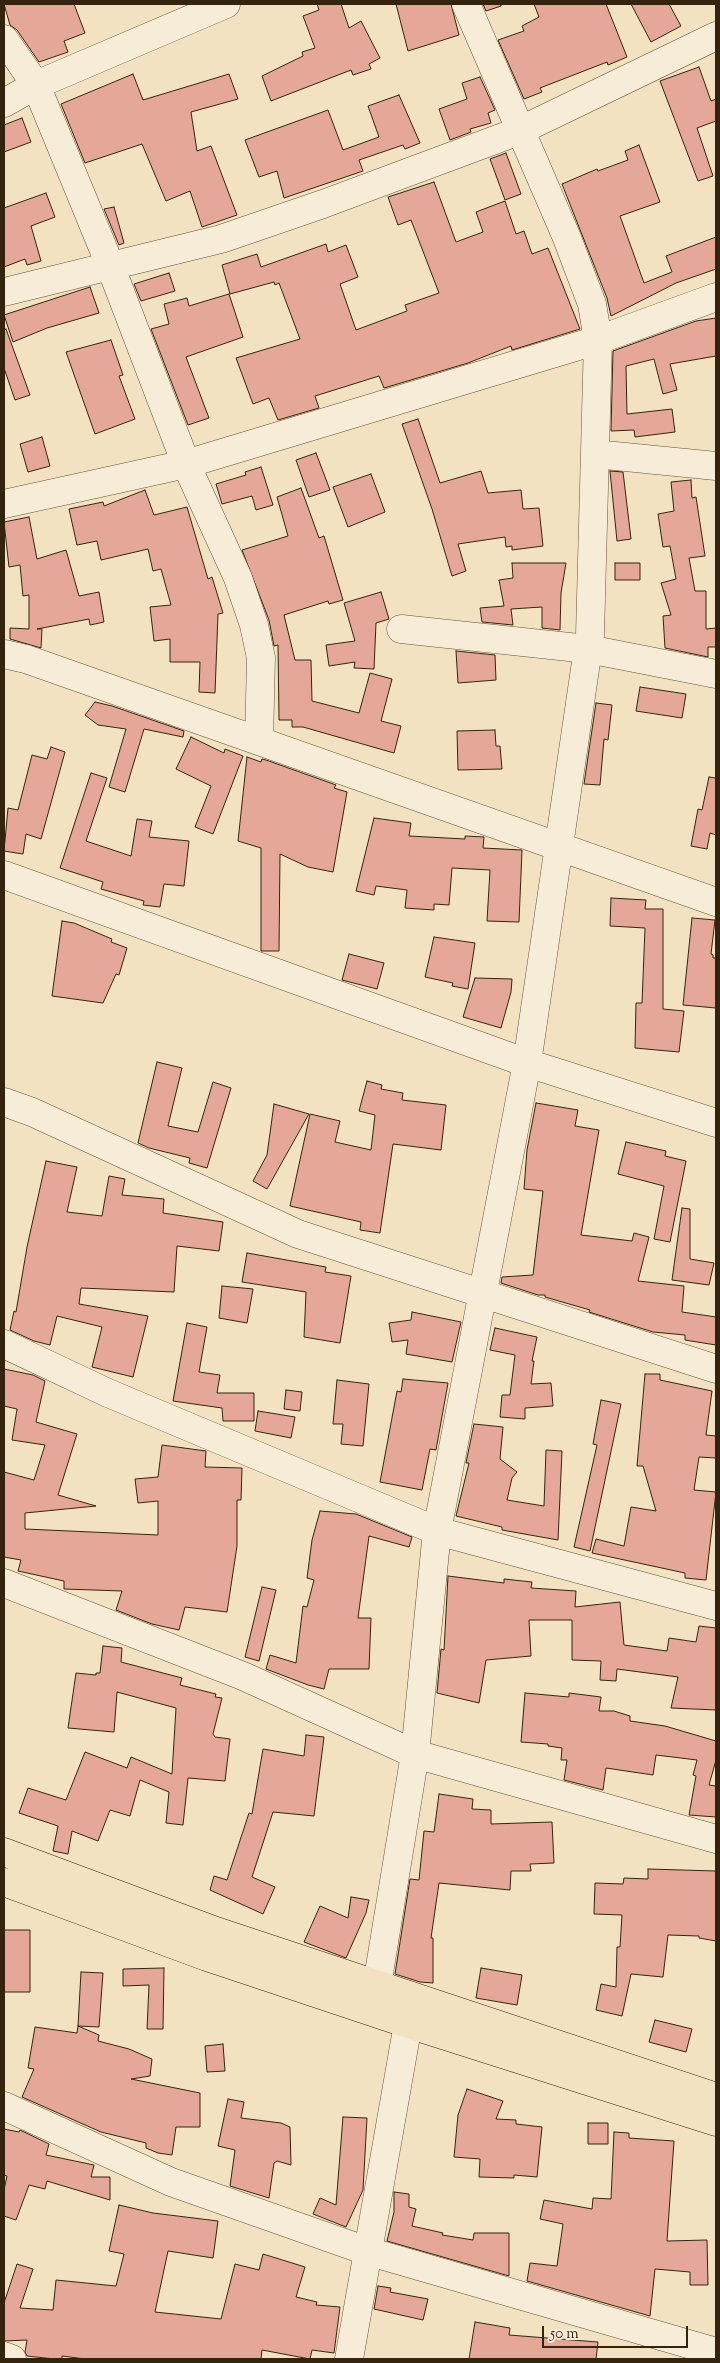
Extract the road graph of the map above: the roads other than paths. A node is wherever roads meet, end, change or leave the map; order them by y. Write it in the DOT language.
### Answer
graph roads {
  1 [pos="226,4"];
  2 [pos="466,4"];
  3 [pos="716,36"];
  4 [pos="4,38"];
  5 [pos="36,85"];
  6 [pos="4,103"];
  7 [pos="519,131"];
  8 [pos="110,265"];
  9 [pos="4,292"];
  10 [pos="716,297"];
  11 [pos="598,340"];
  12 [pos="595,454"];
  13 [pos="186,464"];
  14 [pos="716,466"];
  15 [pos="4,504"];
  16 [pos="401,629"];
  17 [pos="588,649"];
  18 [pos="4,654"];
  19 [pos="716,674"];
  20 [pos="259,741"];
  21 [pos="559,848"];
  22 [pos="4,875"];
  23 [pos="716,902"];
  24 [pos="527,1064"];
  25 [pos="4,1102"];
  26 [pos="716,1123"];
  27 [pos="484,1293"];
  28 [pos="4,1344"];
  29 [pos="716,1369"];
  30 [pos="438,1531"];
  31 [pos="4,1583"];
  32 [pos="716,1606"];
  33 [pos="415,1754"];
  34 [pos="716,1839"];
  35 [pos="4,1852"];
  36 [pos="4,1882"];
  37 [pos="377,1985"];
  38 [pos="408,2024"];
  39 [pos="716,2097"];
  40 [pos="4,2106"];
  41 [pos="716,2122"];
  42 [pos="367,2251"];
  43 [pos="716,2352"];
  44 [pos="4,2356"];
  45 [pos="12,2359"];
  46 [pos="349,2359"];
  1 -- 5 [label="street"];
  2 -- 7 [label="street"];
  3 -- 7 [label="street"];
  4 -- 5 [label="street"];
  5 -- 6 [label="street"];
  5 -- 8 [label="street"];
  7 -- 8 [label="street"];
  7 -- 11 [label="street"];
  8 -- 9 [label="street"];
  8 -- 13 [label="street"];
  10 -- 11 [label="street"];
  11 -- 12 [label="street"];
  11 -- 13 [label="street"];
  12 -- 14 [label="street"];
  12 -- 17 [label="street"];
  13 -- 15 [label="street"];
  13 -- 20 [label="street"];
  16 -- 17 [label="street"];
  17 -- 19 [label="street"];
  17 -- 21 [label="street"];
  18 -- 20 [label="street"];
  20 -- 21 [label="street"];
  21 -- 23 [label="street"];
  21 -- 24 [label="street"];
  22 -- 24 [label="street"];
  24 -- 26 [label="street"];
  24 -- 27 [label="street"];
  25 -- 27 [label="street"];
  27 -- 29 [label="street"];
  27 -- 30 [label="street"];
  28 -- 30 [label="street"];
  30 -- 32 [label="street"];
  30 -- 33 [label="street"];
  31 -- 33 [label="street"];
  33 -- 34 [label="street"];
  33 -- 37 [label="street"];
  35 -- 37 [label="main road"];
  36 -- 38 [label="main road"];
  37 -- 39 [label="main road"];
  38 -- 41 [label="main road"];
  38 -- 42 [label="street"];
  40 -- 42 [label="street"];
  42 -- 43 [label="street"];
  42 -- 46 [label="street"];
  44 -- 45 [label="street"];
}
